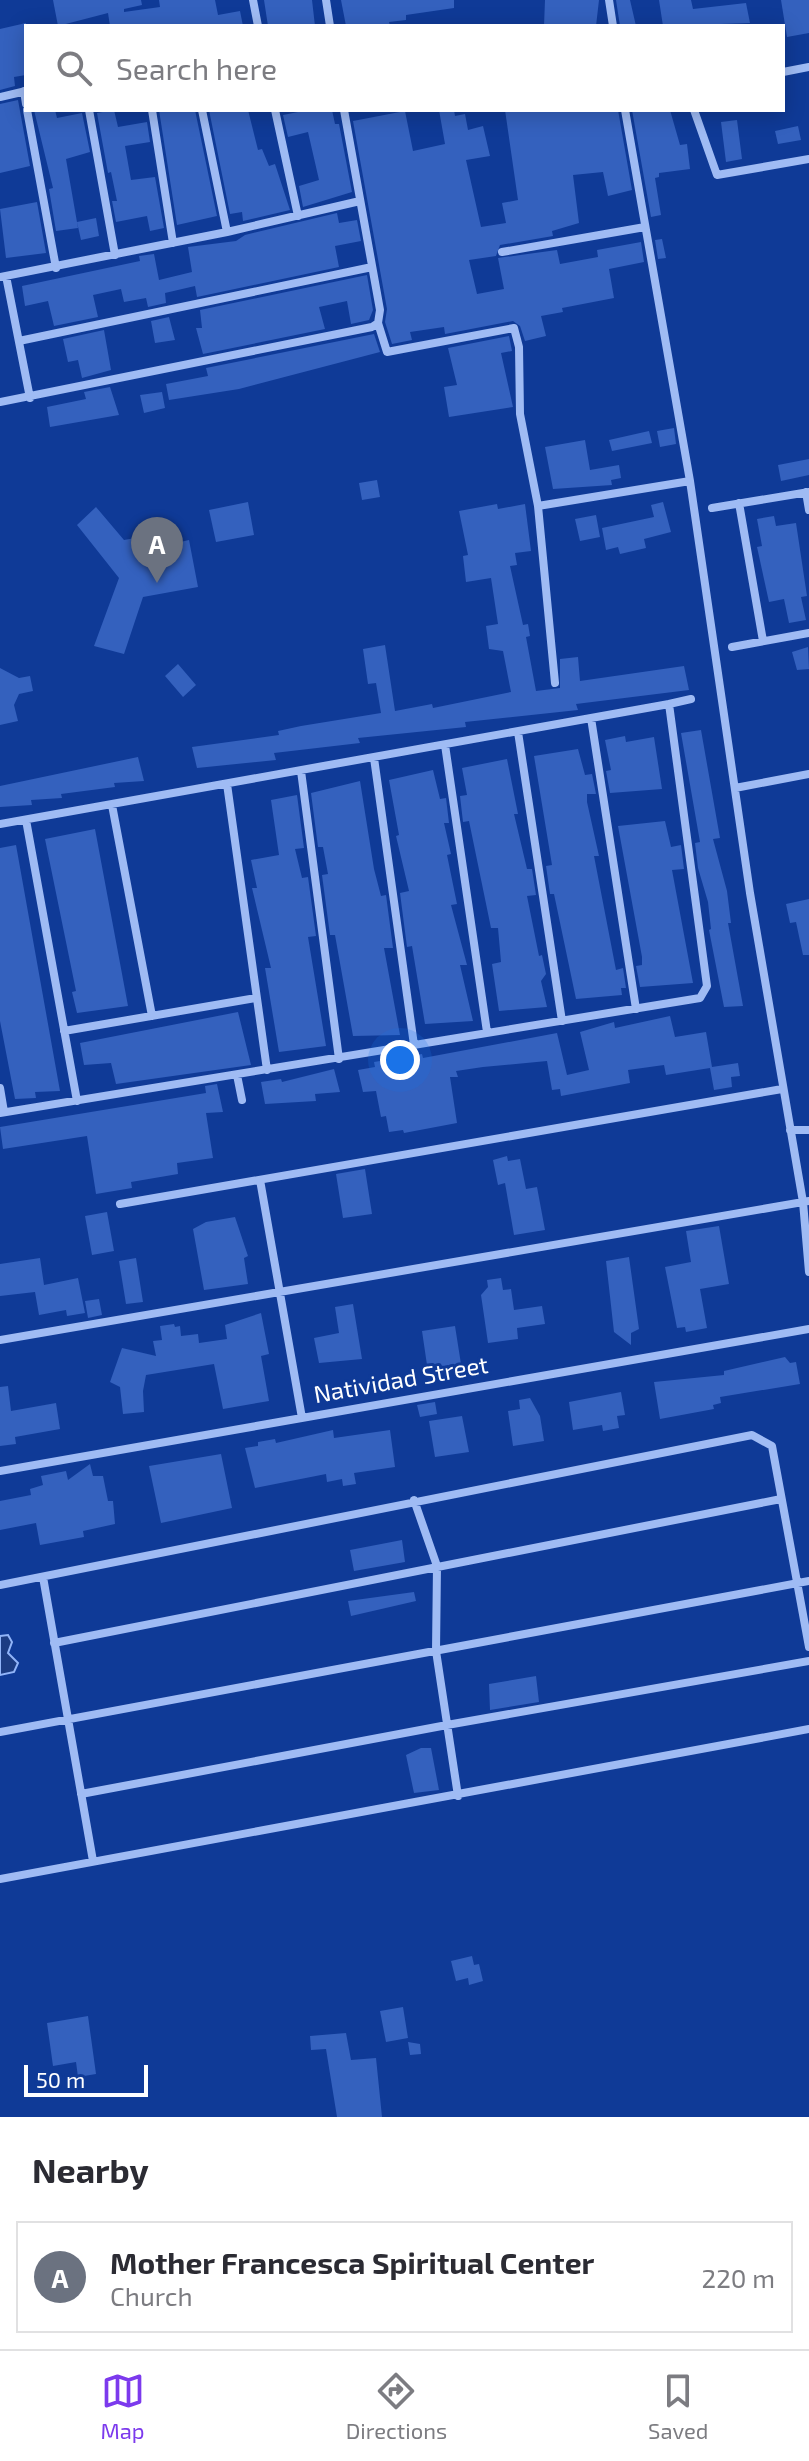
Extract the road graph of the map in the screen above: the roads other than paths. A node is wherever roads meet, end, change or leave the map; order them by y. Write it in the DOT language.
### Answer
graph roads {
  1 [pos="253,0"];
  2 [pos="326,0"];
  3 [pos="609,0"];
  4 [pos="258,24"];
  5 [pos="330,24"];
  6 [pos="613,24"];
  7 [pos="809,67"];
  8 [pos="785,72"];
  9 [pos="24,91"];
  10 [pos="0,97"];
  11 [pos="27,112"];
  12 [pos="89,112"];
  13 [pos="152,112"];
  14 [pos="202,112"];
  15 [pos="275,112"];
  16 [pos="344,112"];
  17 [pos="625,112"];
  18 [pos="695,112"];
  19 [pos="809,159"];
  20 [pos="360,201"];
  21 [pos="298,216"];
  22 [pos="645,227"];
  23 [pos="227,232"];
  24 [pos="173,243"];
  25 [pos="502,252"];
  26 [pos="115,255"];
  27 [pos="372,267"];
  28 [pos="56,268"];
  29 [pos="3,277"];
  30 [pos="378,323"];
  31 [pos="19,341"];
  32 [pos="30,398"];
  33 [pos="0,402"];
  34 [pos="690,481"];
  35 [pos="808,492"];
  36 [pos="739,503"];
  37 [pos="538,506"];
  38 [pos="712,508"];
  39 [pos="809,510"];
  40 [pos="809,633"];
  41 [pos="763,641"];
  42 [pos="732,647"];
  43 [pos="555,683"];
  44 [pos="691,699"];
  45 [pos="669,704"];
  46 [pos="591,718"];
  47 [pos="518,732"];
  48 [pos="445,745"];
  49 [pos="374,758"];
  50 [pos="301,771"];
  51 [pos="809,774"];
  52 [pos="227,784"];
  53 [pos="735,788"];
  54 [pos="112,805"];
  55 [pos="26,820"];
  56 [pos="0,824"];
  57 [pos="256,998"];
  58 [pos="636,1009"];
  59 [pos="152,1016"];
  60 [pos="562,1021"];
  61 [pos="64,1031"];
  62 [pos="487,1032"];
  63 [pos="414,1045"];
  64 [pos="339,1059"];
  65 [pos="267,1070"];
  66 [pos="237,1075"];
  67 [pos="0,1088"];
  68 [pos="782,1089"];
  69 [pos="242,1100"];
  70 [pos="77,1101"];
  71 [pos="2,1113"];
  72 [pos="790,1130"];
  73 [pos="809,1130"];
  74 [pos="260,1180"];
  75 [pos="806,1202"];
  76 [pos="120,1204"];
  77 [pos="809,1262"];
  78 [pos="809,1272"];
  79 [pos="280,1294"];
  80 [pos="809,1329"];
  81 [pos="0,1340"];
  82 [pos="302,1418"];
  83 [pos="0,1471"];
  84 [pos="781,1499"];
  85 [pos="414,1500"];
  86 [pos="437,1566"];
  87 [pos="43,1577"];
  88 [pos="809,1581"];
  89 [pos="796,1584"];
  90 [pos="0,1585"];
  91 [pos="54,1643"];
  92 [pos="809,1647"];
  93 [pos="436,1651"];
  94 [pos="809,1661"];
  95 [pos="69,1720"];
  96 [pos="447,1725"];
  97 [pos="809,1729"];
  98 [pos="0,1732"];
  99 [pos="81,1794"];
  100 [pos="458,1796"];
  101 [pos="93,1861"];
  102 [pos="0,1879"];
  1 -- 4 [label="street"];
  2 -- 5 [label="street"];
  3 -- 6 [label="street"];
  7 -- 8 [label="street"];
  9 -- 10 [label="street"];
  11 -- 28 [label="street"];
  12 -- 26 [label="street"];
  13 -- 24 [label="street"];
  14 -- 23 [label="street"];
  15 -- 21 [label="street"];
  16 -- 20 [label="street"];
  17 -- 22 [label="street"];
  18 -- 19 [label="street"];
  20 -- 21 [label="street"];
  20 -- 27 [label="street"];
  21 -- 23 [label="street"];
  22 -- 25 [label="street"];
  22 -- 34 [label="street"];
  23 -- 24 [label="street"];
  24 -- 26 [label="street"];
  26 -- 28 [label="street"];
  27 -- 30 [label="street"];
  27 -- 31 [label="street"];
  28 -- 29 [label="street"];
  29 -- 31 [label="street"];
  30 -- 32 [label="street"];
  30 -- 37 [label="street"];
  31 -- 32 [label="street"];
  32 -- 33 [label="street"];
  34 -- 37 [label="street"];
  34 -- 53 [label="street"];
  35 -- 36 [label="street"];
  35 -- 39 [label="street"];
  36 -- 38 [label="street"];
  36 -- 41 [label="street"];
  37 -- 43 [label="street"];
  40 -- 41 [label="street"];
  41 -- 42 [label="street"];
  44 -- 45 [label="street"];
  45 -- 46 [label="street"];
  45 -- 58 [label="street"];
  46 -- 47 [label="street"];
  46 -- 58 [label="street"];
  47 -- 48 [label="street"];
  47 -- 60 [label="street"];
  48 -- 49 [label="street"];
  48 -- 62 [label="street"];
  49 -- 50 [label="street"];
  49 -- 63 [label="street"];
  50 -- 52 [label="street"];
  50 -- 64 [label="street"];
  51 -- 53 [label="street"];
  52 -- 54 [label="street"];
  52 -- 57 [label="street"];
  53 -- 68 [label="street"];
  54 -- 55 [label="street"];
  54 -- 59 [label="street"];
  55 -- 56 [label="street"];
  55 -- 61 [label="street"];
  57 -- 59 [label="street"];
  57 -- 65 [label="street"];
  58 -- 60 [label="street"];
  59 -- 61 [label="street"];
  60 -- 62 [label="street"];
  61 -- 70 [label="street"];
  62 -- 63 [label="street"];
  63 -- 64 [label="street"];
  64 -- 65 [label="street"];
  65 -- 66 [label="street"];
  66 -- 69 [label="street"];
  66 -- 70 [label="street"];
  67 -- 71 [label="street"];
  68 -- 72 [label="street"];
  68 -- 74 [label="street"];
  70 -- 71 [label="street"];
  72 -- 73 [label="street"];
  72 -- 75 [label="street"];
  74 -- 76 [label="street"];
  74 -- 79 [label="street"];
  75 -- 77 [label="street"];
  75 -- 79 [label="street"];
  77 -- 78 [label="street"];
  79 -- 81 [label="street"];
  79 -- 82 [label="street"];
  80 -- 82 [label="street, Natividad Street"];
  82 -- 83 [label="street, Natividad Street"];
  84 -- 85 [label="street"];
  84 -- 86 [label="street"];
  84 -- 89 [label="street"];
  85 -- 86 [label="street"];
  85 -- 87 [label="street"];
  86 -- 91 [label="street"];
  86 -- 93 [label="street"];
  87 -- 90 [label="street"];
  87 -- 91 [label="street"];
  88 -- 89 [label="street"];
  89 -- 92 [label="street"];
  89 -- 93 [label="street"];
  91 -- 95 [label="street"];
  93 -- 95 [label="street"];
  93 -- 96 [label="street"];
  94 -- 96 [label="street"];
  95 -- 98 [label="street"];
  95 -- 99 [label="street"];
  96 -- 99 [label="street"];
  96 -- 100 [label="street"];
  97 -- 100 [label="street"];
  99 -- 101 [label="street"];
  100 -- 101 [label="street"];
  101 -- 102 [label="street"];
}
